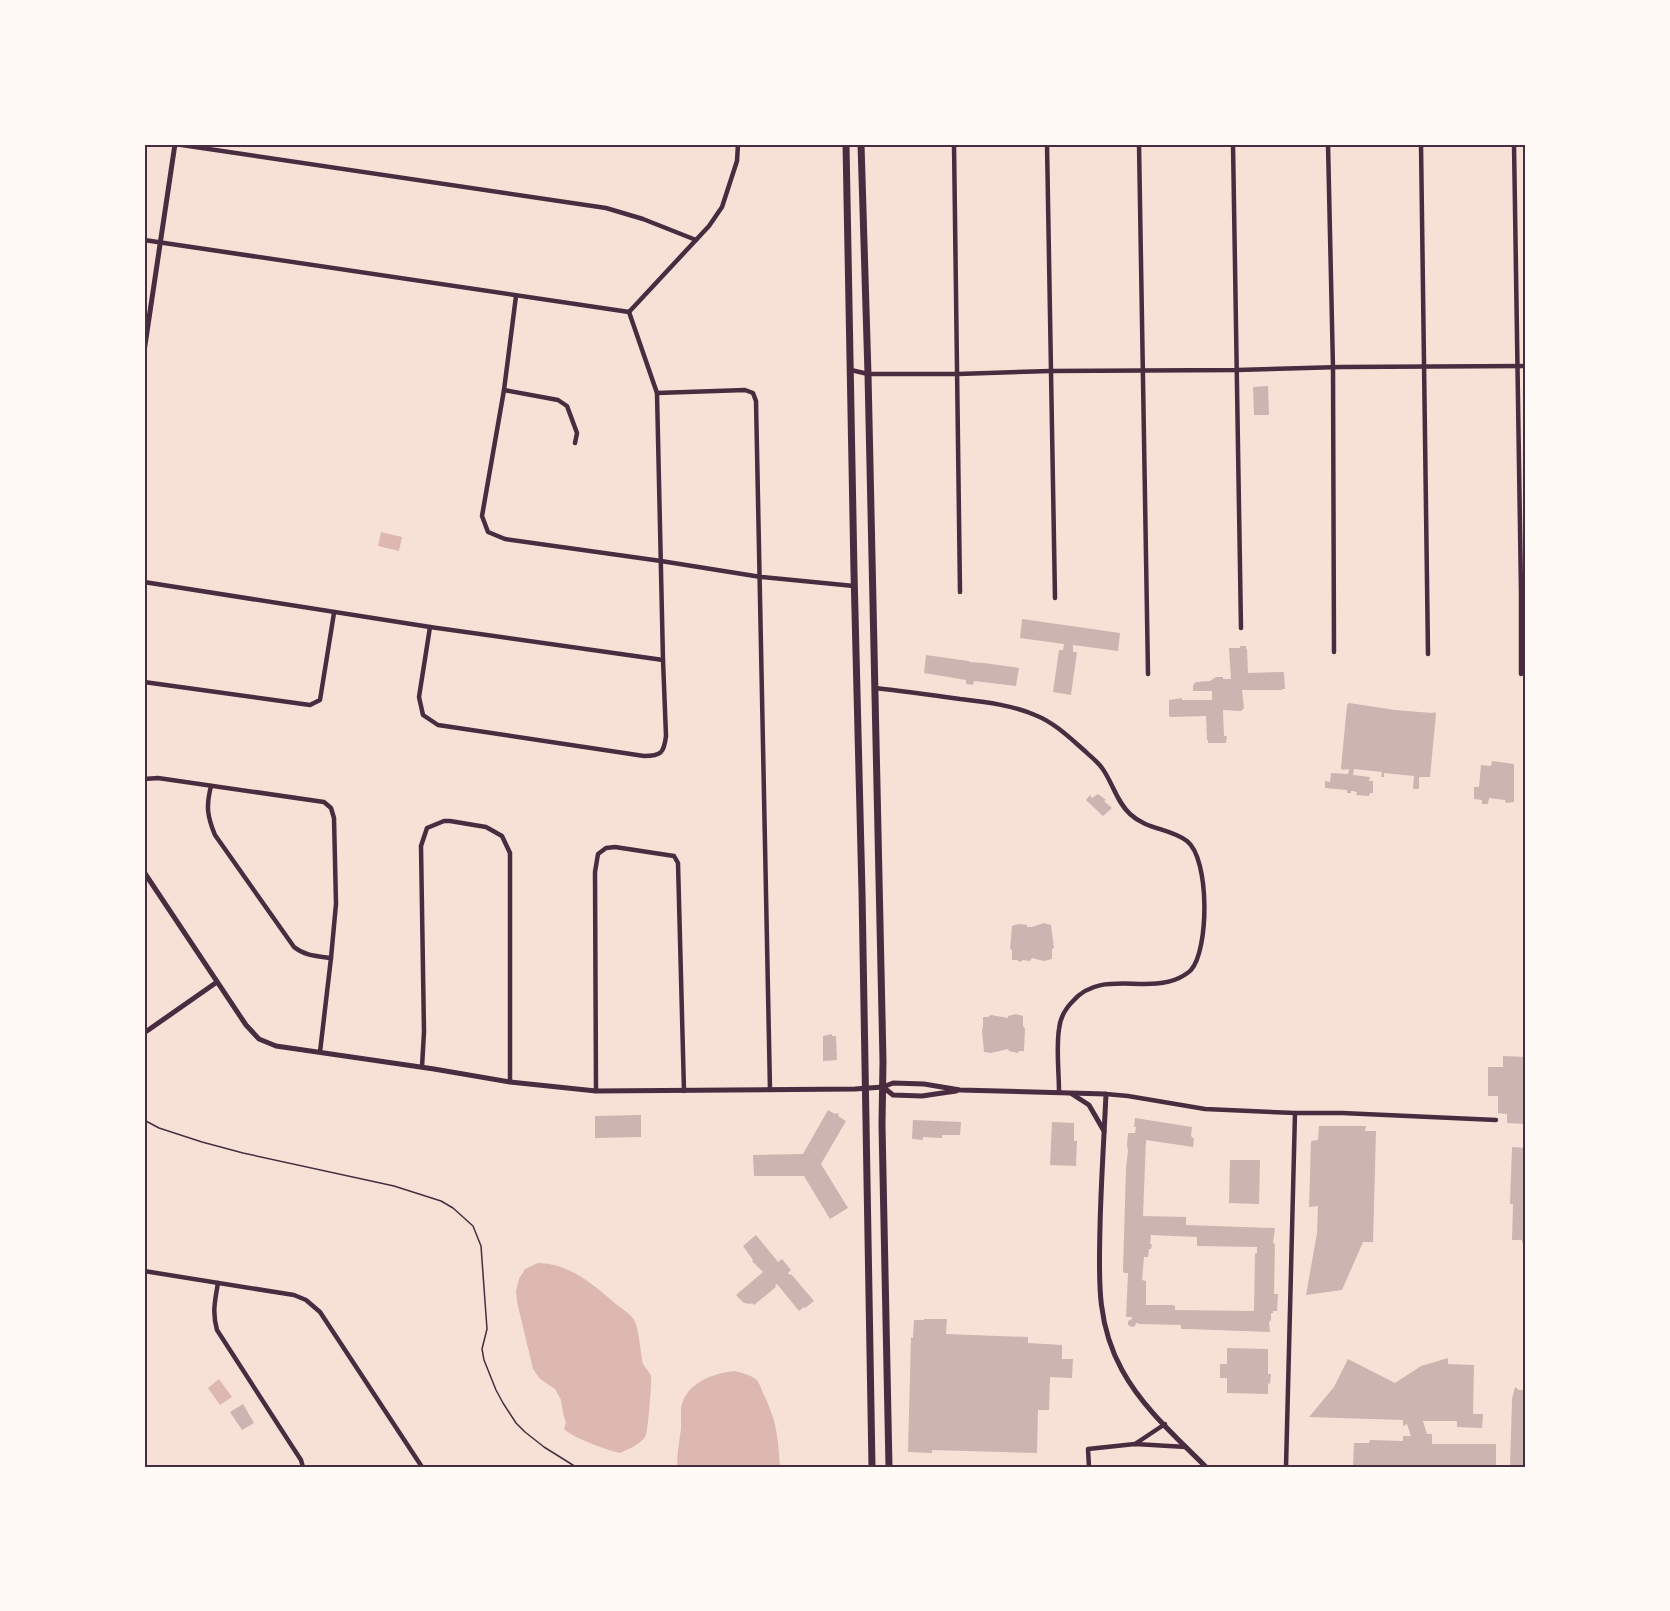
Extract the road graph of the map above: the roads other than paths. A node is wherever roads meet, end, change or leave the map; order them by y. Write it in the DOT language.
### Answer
graph roads {
  1 [pos="175,144"];
  2 [pos="738,144"];
  3 [pos="846,144"];
  4 [pos="861,144"];
  5 [pos="954,144"];
  6 [pos="1047,144"];
  7 [pos="1139,144"];
  8 [pos="1233,144"];
  9 [pos="1328,144"];
  10 [pos="1421,144"];
  11 [pos="1514,144"];
  12 [pos="144,240"];
  13 [pos="696,240"];
  14 [pos="161,243"];
  15 [pos="516,296"];
  16 [pos="629,312"];
  17 [pos="144,352"];
  18 [pos="1518,366"];
  19 [pos="1526,366"];
  20 [pos="1333,368"];
  21 [pos="1424,368"];
  22 [pos="851,370"];
  23 [pos="1144,370"];
  24 [pos="1238,370"];
  25 [pos="1050,371"];
  26 [pos="868,374"];
  27 [pos="958,374"];
  28 [pos="504,390"];
  29 [pos="657,393"];
  30 [pos="575,444"];
  31 [pos="661,561"];
  32 [pos="761,577"];
  33 [pos="144,582"];
  34 [pos="854,586"];
  35 [pos="960,592"];
  36 [pos="1055,598"];
  37 [pos="334,613"];
  38 [pos="430,627"];
  39 [pos="1241,628"];
  40 [pos="1334,652"];
  41 [pos="1428,654"];
  42 [pos="663,660"];
  43 [pos="1148,674"];
  44 [pos="1521,674"];
  45 [pos="144,682"];
  46 [pos="875,688"];
  47 [pos="144,779"];
  48 [pos="211,786"];
  49 [pos="144,872"];
  50 [pos="332,958"];
  51 [pos="217,982"];
  52 [pos="144,1033"];
  53 [pos="320,1052"];
  54 [pos="422,1067"];
  55 [pos="510,1082"];
  56 [pos="865,1088"];
  57 [pos="883,1088"];
  58 [pos="684,1090"];
  59 [pos="770,1090"];
  60 [pos="960,1090"];
  61 [pos="596,1091"];
  62 [pos="1059,1092"];
  63 [pos="1070,1093"];
  64 [pos="1106,1094"];
  65 [pos="1295,1113"];
  66 [pos="1496,1120"];
  67 [pos="1104,1131"];
  68 [pos="144,1271"];
  69 [pos="218,1283"];
  70 [pos="1165,1425"];
  71 [pos="1135,1444"];
  72 [pos="1186,1447"];
  73 [pos="303,1467"];
  74 [pos="422,1467"];
  75 [pos="872,1467"];
  76 [pos="889,1467"];
  77 [pos="1089,1467"];
  78 [pos="1206,1467"];
  79 [pos="1286,1467"];
  1 -- 13 [label="street"];
  1 -- 14 [label="street"];
  2 -- 13 [label="street"];
  3 -- 22 [label="main road"];
  4 -- 26 [label="main road"];
  5 -- 27 [label="street"];
  6 -- 25 [label="street"];
  7 -- 23 [label="street"];
  8 -- 24 [label="street"];
  9 -- 20 [label="street"];
  10 -- 21 [label="street"];
  11 -- 18 [label="street"];
  12 -- 14 [label="street"];
  13 -- 16 [label="street"];
  14 -- 15 [label="street"];
  14 -- 17 [label="street"];
  15 -- 16 [label="street"];
  15 -- 28 [label="street"];
  16 -- 29 [label="street"];
  18 -- 19 [label="street"];
  18 -- 21 [label="street"];
  18 -- 44 [label="street"];
  20 -- 21 [label="street"];
  20 -- 24 [label="street"];
  20 -- 40 [label="street"];
  21 -- 41 [label="street"];
  22 -- 26 [label="street"];
  22 -- 34 [label="main road"];
  23 -- 24 [label="street"];
  23 -- 25 [label="street"];
  23 -- 43 [label="street"];
  24 -- 39 [label="street"];
  25 -- 27 [label="street"];
  25 -- 36 [label="street"];
  26 -- 27 [label="street"];
  26 -- 46 [label="main road"];
  27 -- 35 [label="street"];
  28 -- 30 [label="street"];
  28 -- 31 [label="street"];
  29 -- 31 [label="street"];
  29 -- 32 [label="street"];
  31 -- 32 [label="street"];
  31 -- 42 [label="street"];
  32 -- 34 [label="street"];
  32 -- 59 [label="street"];
  33 -- 37 [label="street"];
  34 -- 56 [label="main road"];
  37 -- 38 [label="street"];
  37 -- 45 [label="street"];
  38 -- 42 [label="street"];
  38 -- 42 [label="street"];
  46 -- 57 [label="main road"];
  46 -- 62 [label="street"];
  47 -- 48 [label="street"];
  48 -- 50 [label="street"];
  48 -- 50 [label="street"];
  49 -- 51 [label="street"];
  50 -- 53 [label="street"];
  51 -- 52 [label="street"];
  51 -- 53 [label="street"];
  53 -- 54 [label="street"];
  54 -- 55 [label="street"];
  54 -- 55 [label="street"];
  55 -- 61 [label="street"];
  56 -- 57 [label="street"];
  56 -- 59 [label="street"];
  56 -- 75 [label="main road"];
  57 -- 60 [label="street"];
  57 -- 60 [label="street"];
  57 -- 76 [label="main road"];
  58 -- 59 [label="street"];
  58 -- 61 [label="street"];
  58 -- 61 [label="street"];
  60 -- 62 [label="street"];
  62 -- 63 [label="street"];
  63 -- 64 [label="street"];
  63 -- 67 [label="street"];
  64 -- 65 [label="street"];
  64 -- 67 [label="street"];
  65 -- 66 [label="street"];
  65 -- 79 [label="street"];
  67 -- 70 [label="street"];
  68 -- 69 [label="street"];
  69 -- 73 [label="street"];
  69 -- 74 [label="street"];
  70 -- 71 [label="street"];
  70 -- 72 [label="street"];
  71 -- 72 [label="street"];
  71 -- 77 [label="street"];
  72 -- 78 [label="street"];
}
